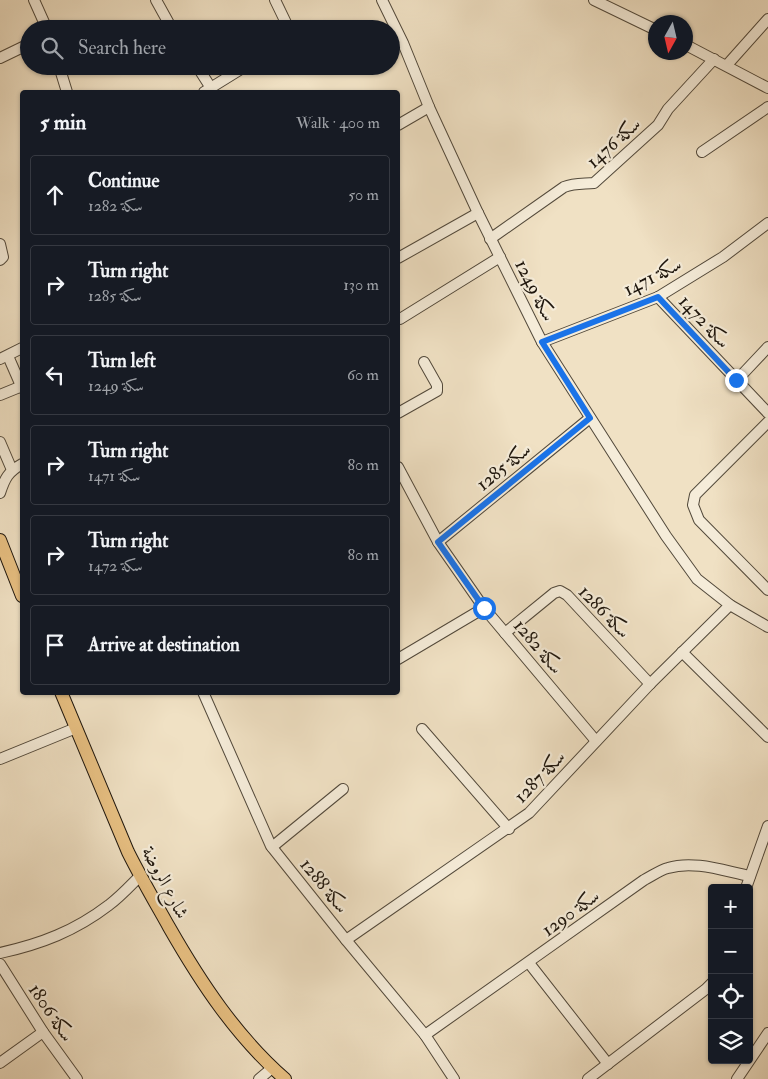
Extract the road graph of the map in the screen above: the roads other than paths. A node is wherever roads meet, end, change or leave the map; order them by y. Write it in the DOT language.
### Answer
graph roads {
  1 [pos="34,0"];
  2 [pos="156,0"];
  3 [pos="275,0"];
  4 [pos="382,0"];
  5 [pos="597,1"];
  6 [pos="768,19"];
  7 [pos="42,20"];
  8 [pos="167,20"];
  9 [pos="285,20"];
  10 [pos="392,20"];
  11 [pos="648,26"];
  12 [pos="400,37"];
  13 [pos="20,48"];
  14 [pos="693,48"];
  15 [pos="0,58"];
  16 [pos="714,58"];
  17 [pos="727,65"];
  18 [pos="62,75"];
  19 [pos="201,75"];
  20 [pos="231,75"];
  21 [pos="768,88"];
  22 [pos="66,90"];
  23 [pos="207,90"];
  24 [pos="768,106"];
  25 [pos="429,107"];
  26 [pos="400,124"];
  27 [pos="702,152"];
  28 [pos="478,214"];
  29 [pos="767,228"];
  30 [pos="490,239"];
  31 [pos="0,244"];
  32 [pos="400,257"];
  33 [pos="500,257"];
  34 [pos="0,260"];
  35 [pos="658,297"];
  36 [pos="400,319"];
  37 [pos="542,342"];
  38 [pos="768,347"];
  39 [pos="20,349"];
  40 [pos="4,358"];
  41 [pos="424,362"];
  42 [pos="736,380"];
  43 [pos="20,384"];
  44 [pos="20,388"];
  45 [pos="0,395"];
  46 [pos="400,412"];
  47 [pos="768,413"];
  48 [pos="590,418"];
  49 [pos="766,426"];
  50 [pos="0,442"];
  51 [pos="20,465"];
  52 [pos="12,470"];
  53 [pos="400,471"];
  54 [pos="0,493"];
  55 [pos="0,540"];
  56 [pos="438,542"];
  57 [pos="768,590"];
  58 [pos="20,591"];
  59 [pos="730,605"];
  60 [pos="484,608"];
  61 [pos="768,627"];
  62 [pos="505,632"];
  63 [pos="682,652"];
  64 [pos="400,658"];
  65 [pos="650,684"];
  66 [pos="62,695"];
  67 [pos="204,695"];
  68 [pos="76,728"];
  69 [pos="422,729"];
  70 [pos="768,738"];
  71 [pos="596,741"];
  72 [pos="0,759"];
  73 [pos="343,788"];
  74 [pos="768,826"];
  75 [pos="509,829"];
  76 [pos="272,847"];
  77 [pos="140,876"];
  78 [pos="750,876"];
  79 [pos="747,884"];
  80 [pos="346,940"];
  81 [pos="0,953"];
  82 [pos="528,963"];
  83 [pos="0,964"];
  84 [pos="708,987"];
  85 [pos="43,1032"];
  86 [pos="768,1033"];
  87 [pos="425,1035"];
  88 [pos="0,1063"];
  89 [pos="608,1064"];
  90 [pos="274,1074"];
  91 [pos="77,1079"];
  92 [pos="259,1079"];
  93 [pos="284,1079"];
  94 [pos="454,1079"];
  95 [pos="588,1079"];
  96 [pos="737,1079"];
  1 -- 7 [label="street"];
  2 -- 8 [label="street"];
  3 -- 9 [label="street"];
  4 -- 10 [label="street, سكة 1249"];
  5 -- 11 [label="street"];
  6 -- 17 [label="street"];
  12 -- 25 [label="street, سكة 1249"];
  13 -- 15 [label="street"];
  14 -- 16 [label="street"];
  16 -- 17 [label="street"];
  16 -- 30 [label="street, سكة 1476"];
  17 -- 21 [label="street"];
  18 -- 22 [label="street"];
  19 -- 23 [label="street"];
  20 -- 23 [label="street"];
  24 -- 27 [label="street"];
  25 -- 26 [label="street"];
  25 -- 28 [label="street, سكة 1249"];
  28 -- 30 [label="street, سكة 1249"];
  28 -- 32 [label="street"];
  29 -- 35 [label="street, سكة 1471"];
  30 -- 33 [label="street, سكة 1249"];
  31 -- 34 [label="street"];
  33 -- 36 [label="street"];
  33 -- 37 [label="street, سكة 1249"];
  35 -- 37 [label="street, سكة 1471"];
  35 -- 42 [label="street, سكة 1472"];
  37 -- 48 [label="street, سكة 1249"];
  38 -- 42 [label="street"];
  39 -- 40 [label="street"];
  40 -- 43 [label="street"];
  41 -- 46 [label="street"];
  42 -- 47 [label="street, سكة 1472"];
  44 -- 45 [label="street"];
  48 -- 56 [label="street, سكة 1285"];
  48 -- 59 [label="street, سكة 1249"];
  49 -- 57 [label="street"];
  50 -- 52 [label="street"];
  51 -- 52 [label="street"];
  52 -- 54 [label="street"];
  53 -- 56 [label="street, سكة 1282"];
  55 -- 58 [label="main road"];
  56 -- 60 [label="street, سكة 1282"];
  59 -- 61 [label="street, سكة 1249"];
  59 -- 63 [label="street, سكة 1287"];
  60 -- 62 [label="street, سكة 1282"];
  60 -- 64 [label="street"];
  62 -- 65 [label="street, سكة 1286"];
  62 -- 71 [label="street, سكة 1282"];
  63 -- 65 [label="street, سكة 1287"];
  63 -- 70 [label="street"];
  65 -- 71 [label="street, سكة 1287"];
  66 -- 68 [label="main road, شارع الروضة"];
  67 -- 76 [label="street, سكة 1288"];
  68 -- 72 [label="street"];
  68 -- 77 [label="main road, شارع الروضة"];
  69 -- 75 [label="street"];
  71 -- 75 [label="street, سكة 1287"];
  73 -- 76 [label="street"];
  74 -- 78 [label="street"];
  75 -- 80 [label="street, سكة 1287"];
  76 -- 80 [label="street, سكة 1288"];
  77 -- 81 [label="street"];
  77 -- 90 [label="main road, شارع الروضة"];
  78 -- 79 [label="street"];
  78 -- 82 [label="street, سكة 1290"];
  80 -- 87 [label="street, سكة 1288"];
  82 -- 87 [label="street, سكة 1290"];
  82 -- 89 [label="street"];
  83 -- 85 [label="street, سكة 1806"];
  84 -- 89 [label="street"];
  85 -- 88 [label="street"];
  85 -- 91 [label="street, سكة 1806"];
  86 -- 96 [label="street"];
  87 -- 94 [label="street, سكة 1288"];
  89 -- 95 [label="street"];
  90 -- 92 [label="street"];
  90 -- 93 [label="main road, شارع الروضة"];
}
